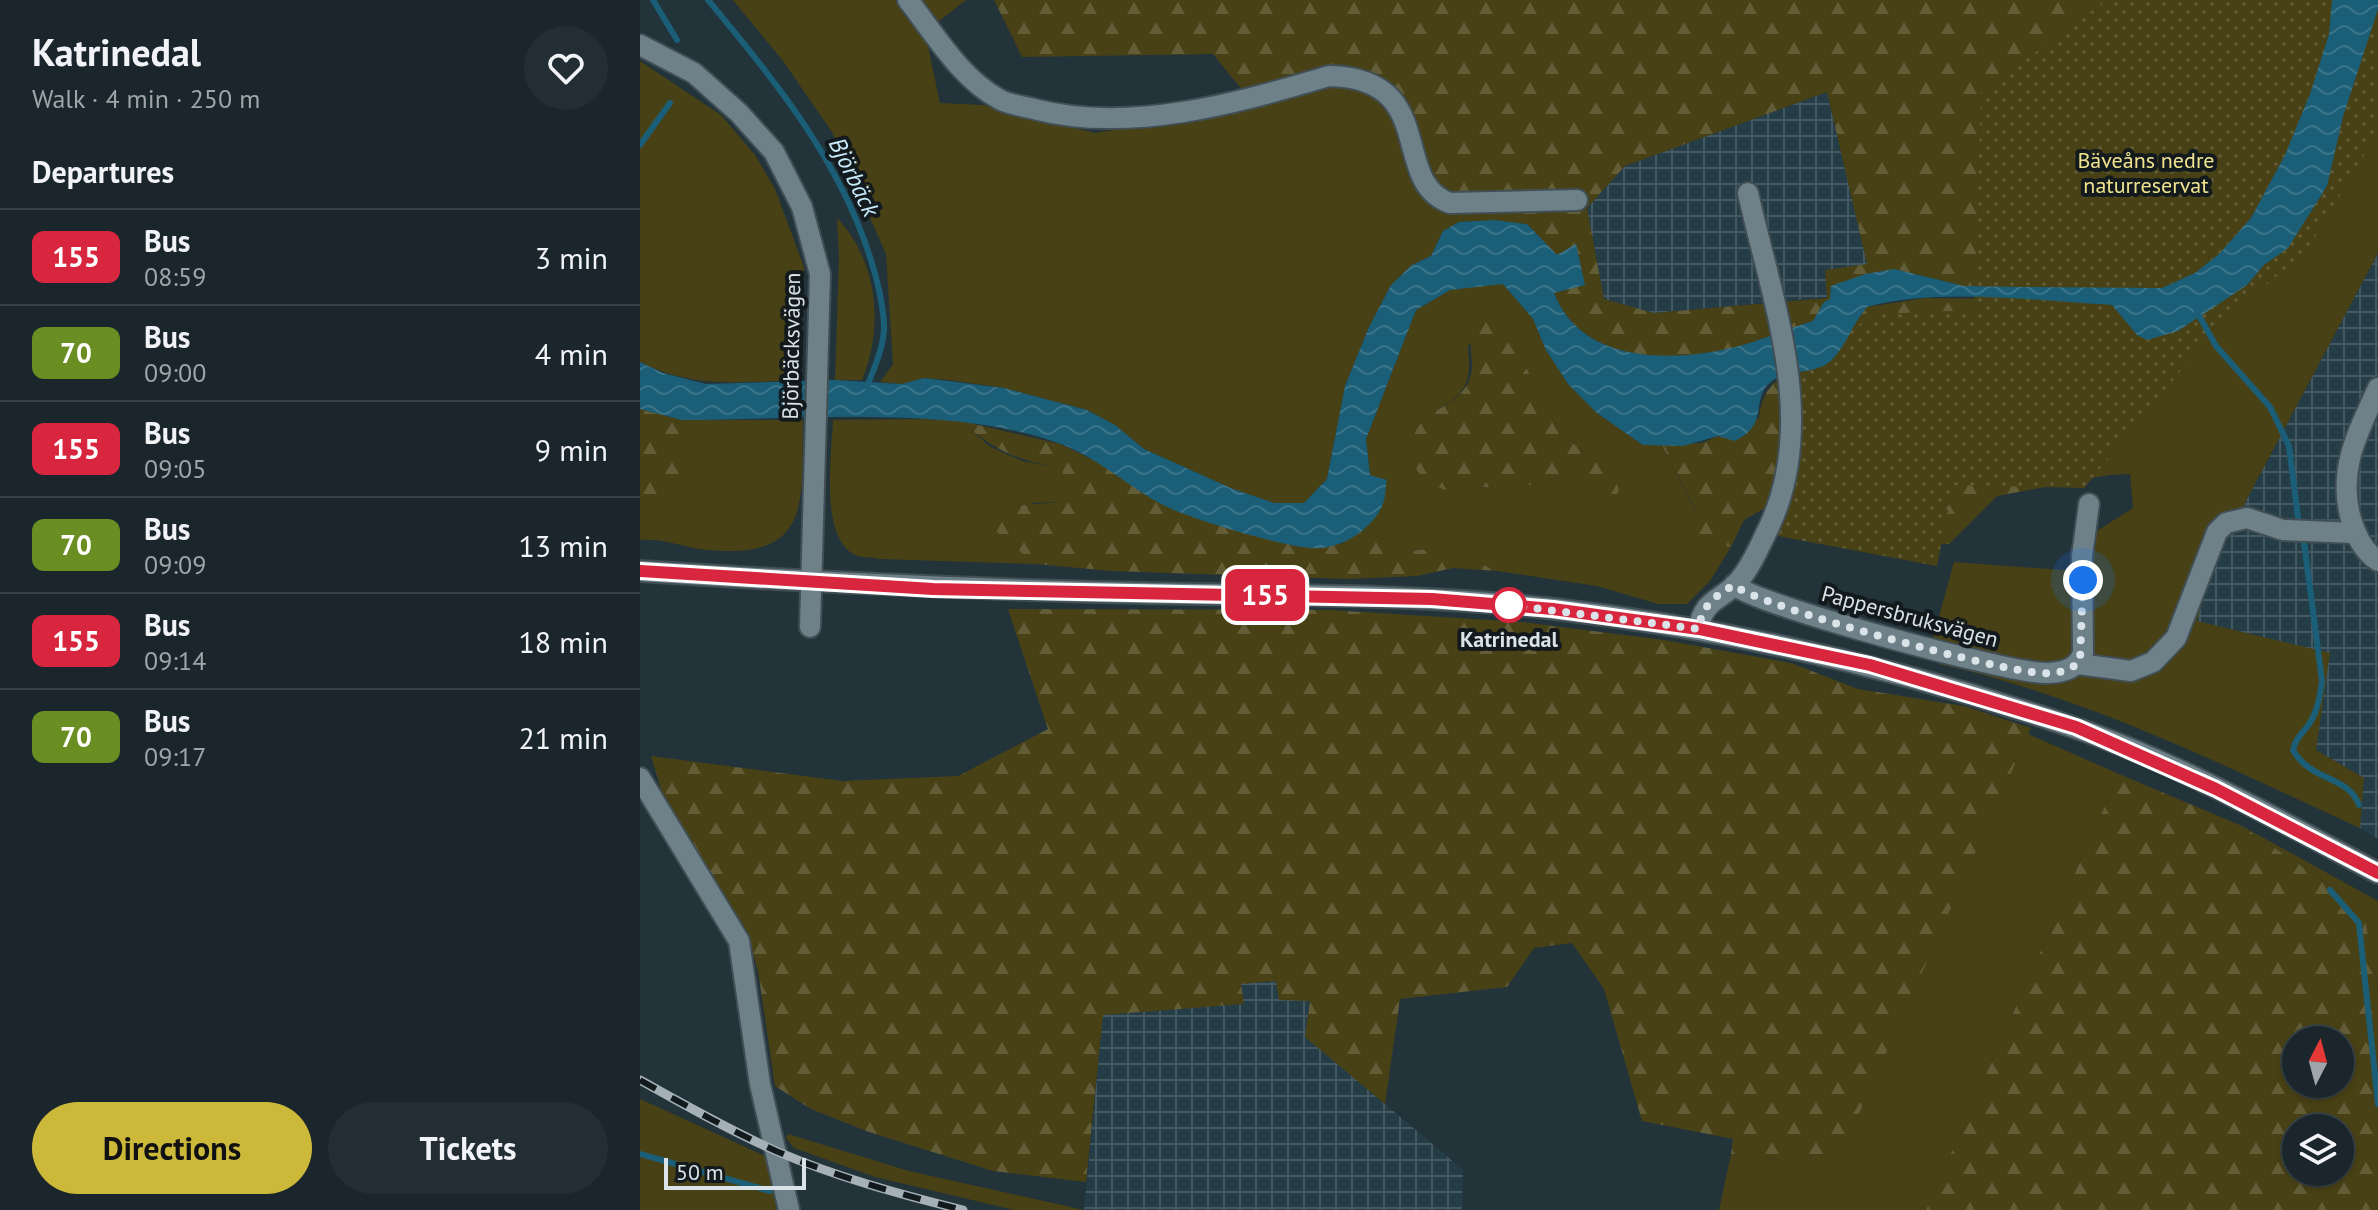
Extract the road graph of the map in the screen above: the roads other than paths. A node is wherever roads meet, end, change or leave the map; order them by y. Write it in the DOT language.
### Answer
graph roads {
  1 [pos="908,0"];
  2 [pos="640,45"];
  3 [pos="1748,193"];
  4 [pos="1577,200"];
  5 [pos="2378,388"];
  6 [pos="2089,504"];
  7 [pos="2355,533"];
  8 [pos="2378,561"];
  9 [pos="640,571"];
  10 [pos="811,582"];
  11 [pos="1734,585"];
  12 [pos="810,627"];
  13 [pos="1699,629"];
  14 [pos="2078,664"];
  15 [pos="640,778"];
  16 [pos="2378,873"];
  17 [pos="789,1210"];
  1 -- 4 [label="street"];
  2 -- 10 [label="street, Björbäcksvägen"];
  3 -- 11 [label="street"];
  5 -- 7 [label="street"];
  6 -- 14 [label="street"];
  7 -- 8 [label="street"];
  7 -- 14 [label="street, Pappersbruksvägen"];
  9 -- 10 [label="street"];
  10 -- 12 [label="street, Björbäcksvägen"];
  10 -- 13 [label="street"];
  11 -- 13 [label="street"];
  11 -- 14 [label="street, Pappersbruksvägen"];
  13 -- 16 [label="street"];
  15 -- 17 [label="street"];
}
